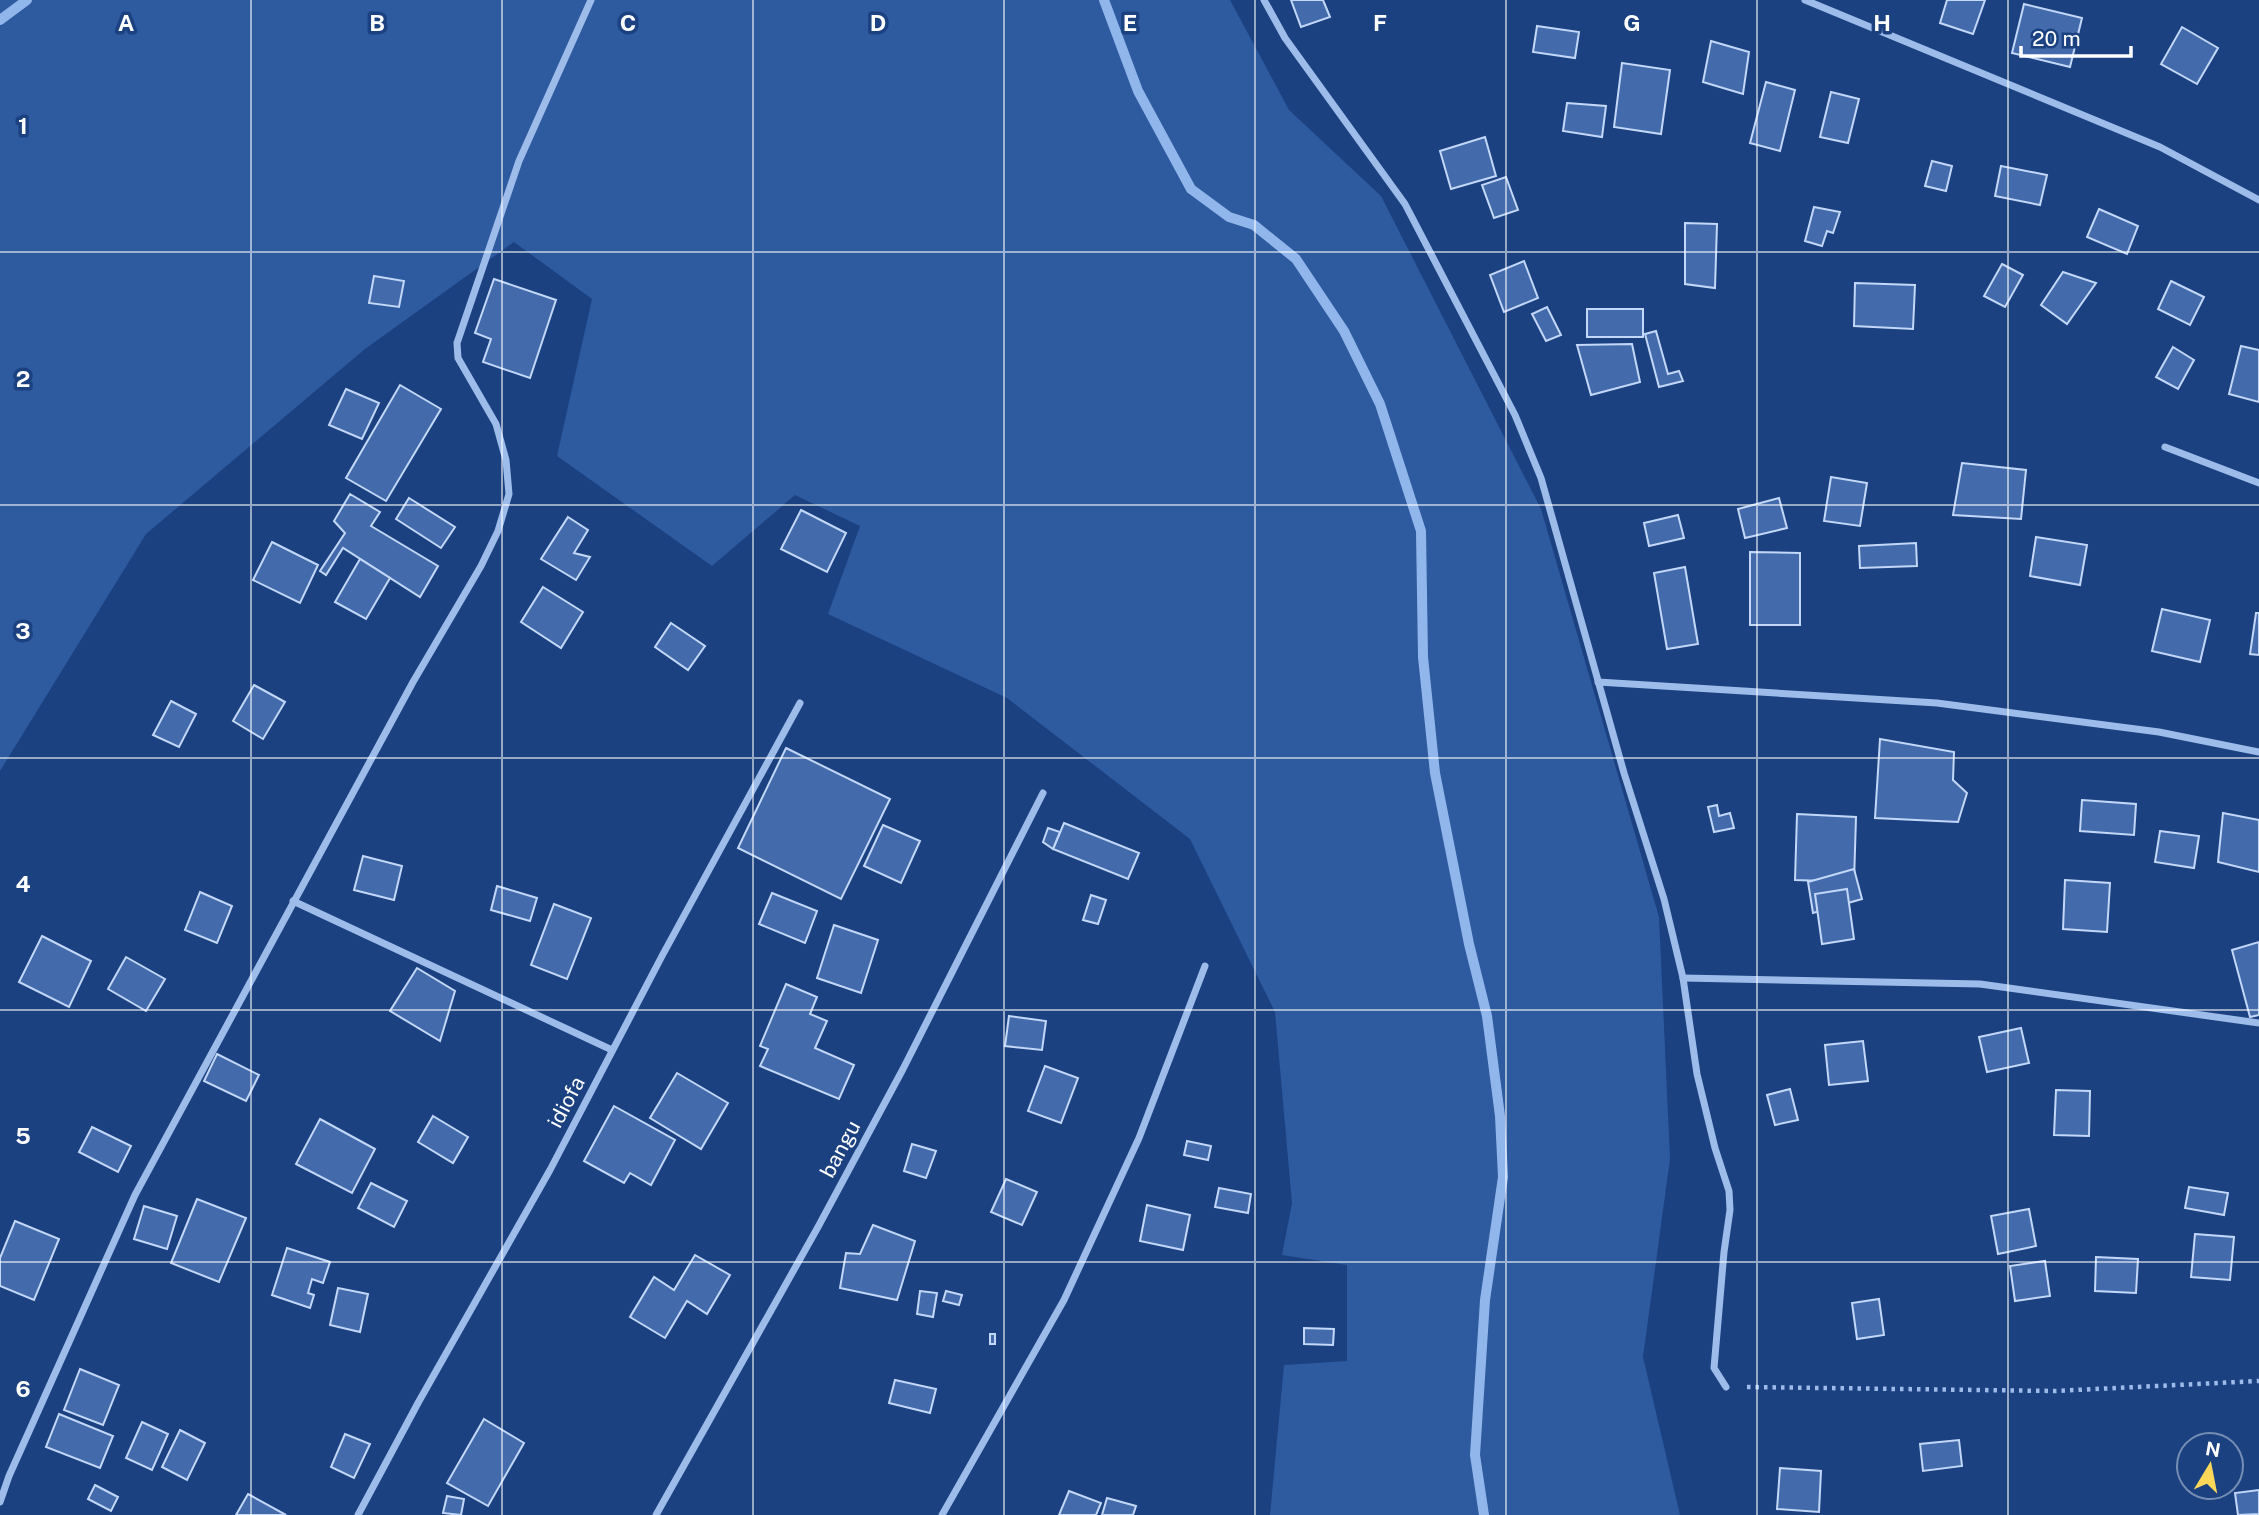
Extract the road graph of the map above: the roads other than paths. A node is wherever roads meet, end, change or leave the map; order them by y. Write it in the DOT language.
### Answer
graph roads {
  1 [pos="591,0"];
  2 [pos="1264,0"];
  3 [pos="1805,0"];
  4 [pos="2259,200"];
  5 [pos="2165,447"];
  6 [pos="2259,483"];
  7 [pos="1598,682"];
  8 [pos="800,704"];
  9 [pos="2259,752"];
  10 [pos="1042,793"];
  11 [pos="293,901"];
  12 [pos="1205,966"];
  13 [pos="1682,978"];
  14 [pos="2259,1023"];
  15 [pos="612,1050"];
  16 [pos="1726,1387"];
  17 [pos="0,1502"];
  18 [pos="358,1515"];
  19 [pos="656,1515"];
  20 [pos="942,1515"];
  1 -- 11 [label="street"];
  2 -- 7 [label="street"];
  3 -- 4 [label="street"];
  5 -- 6 [label="street"];
  7 -- 9 [label="street"];
  7 -- 13 [label="street"];
  8 -- 15 [label="street, idiofa"];
  10 -- 19 [label="street, bangu"];
  11 -- 15 [label="street"];
  11 -- 17 [label="street"];
  12 -- 20 [label="street"];
  13 -- 14 [label="street"];
  13 -- 16 [label="street"];
  15 -- 18 [label="street, idiofa"];
}
